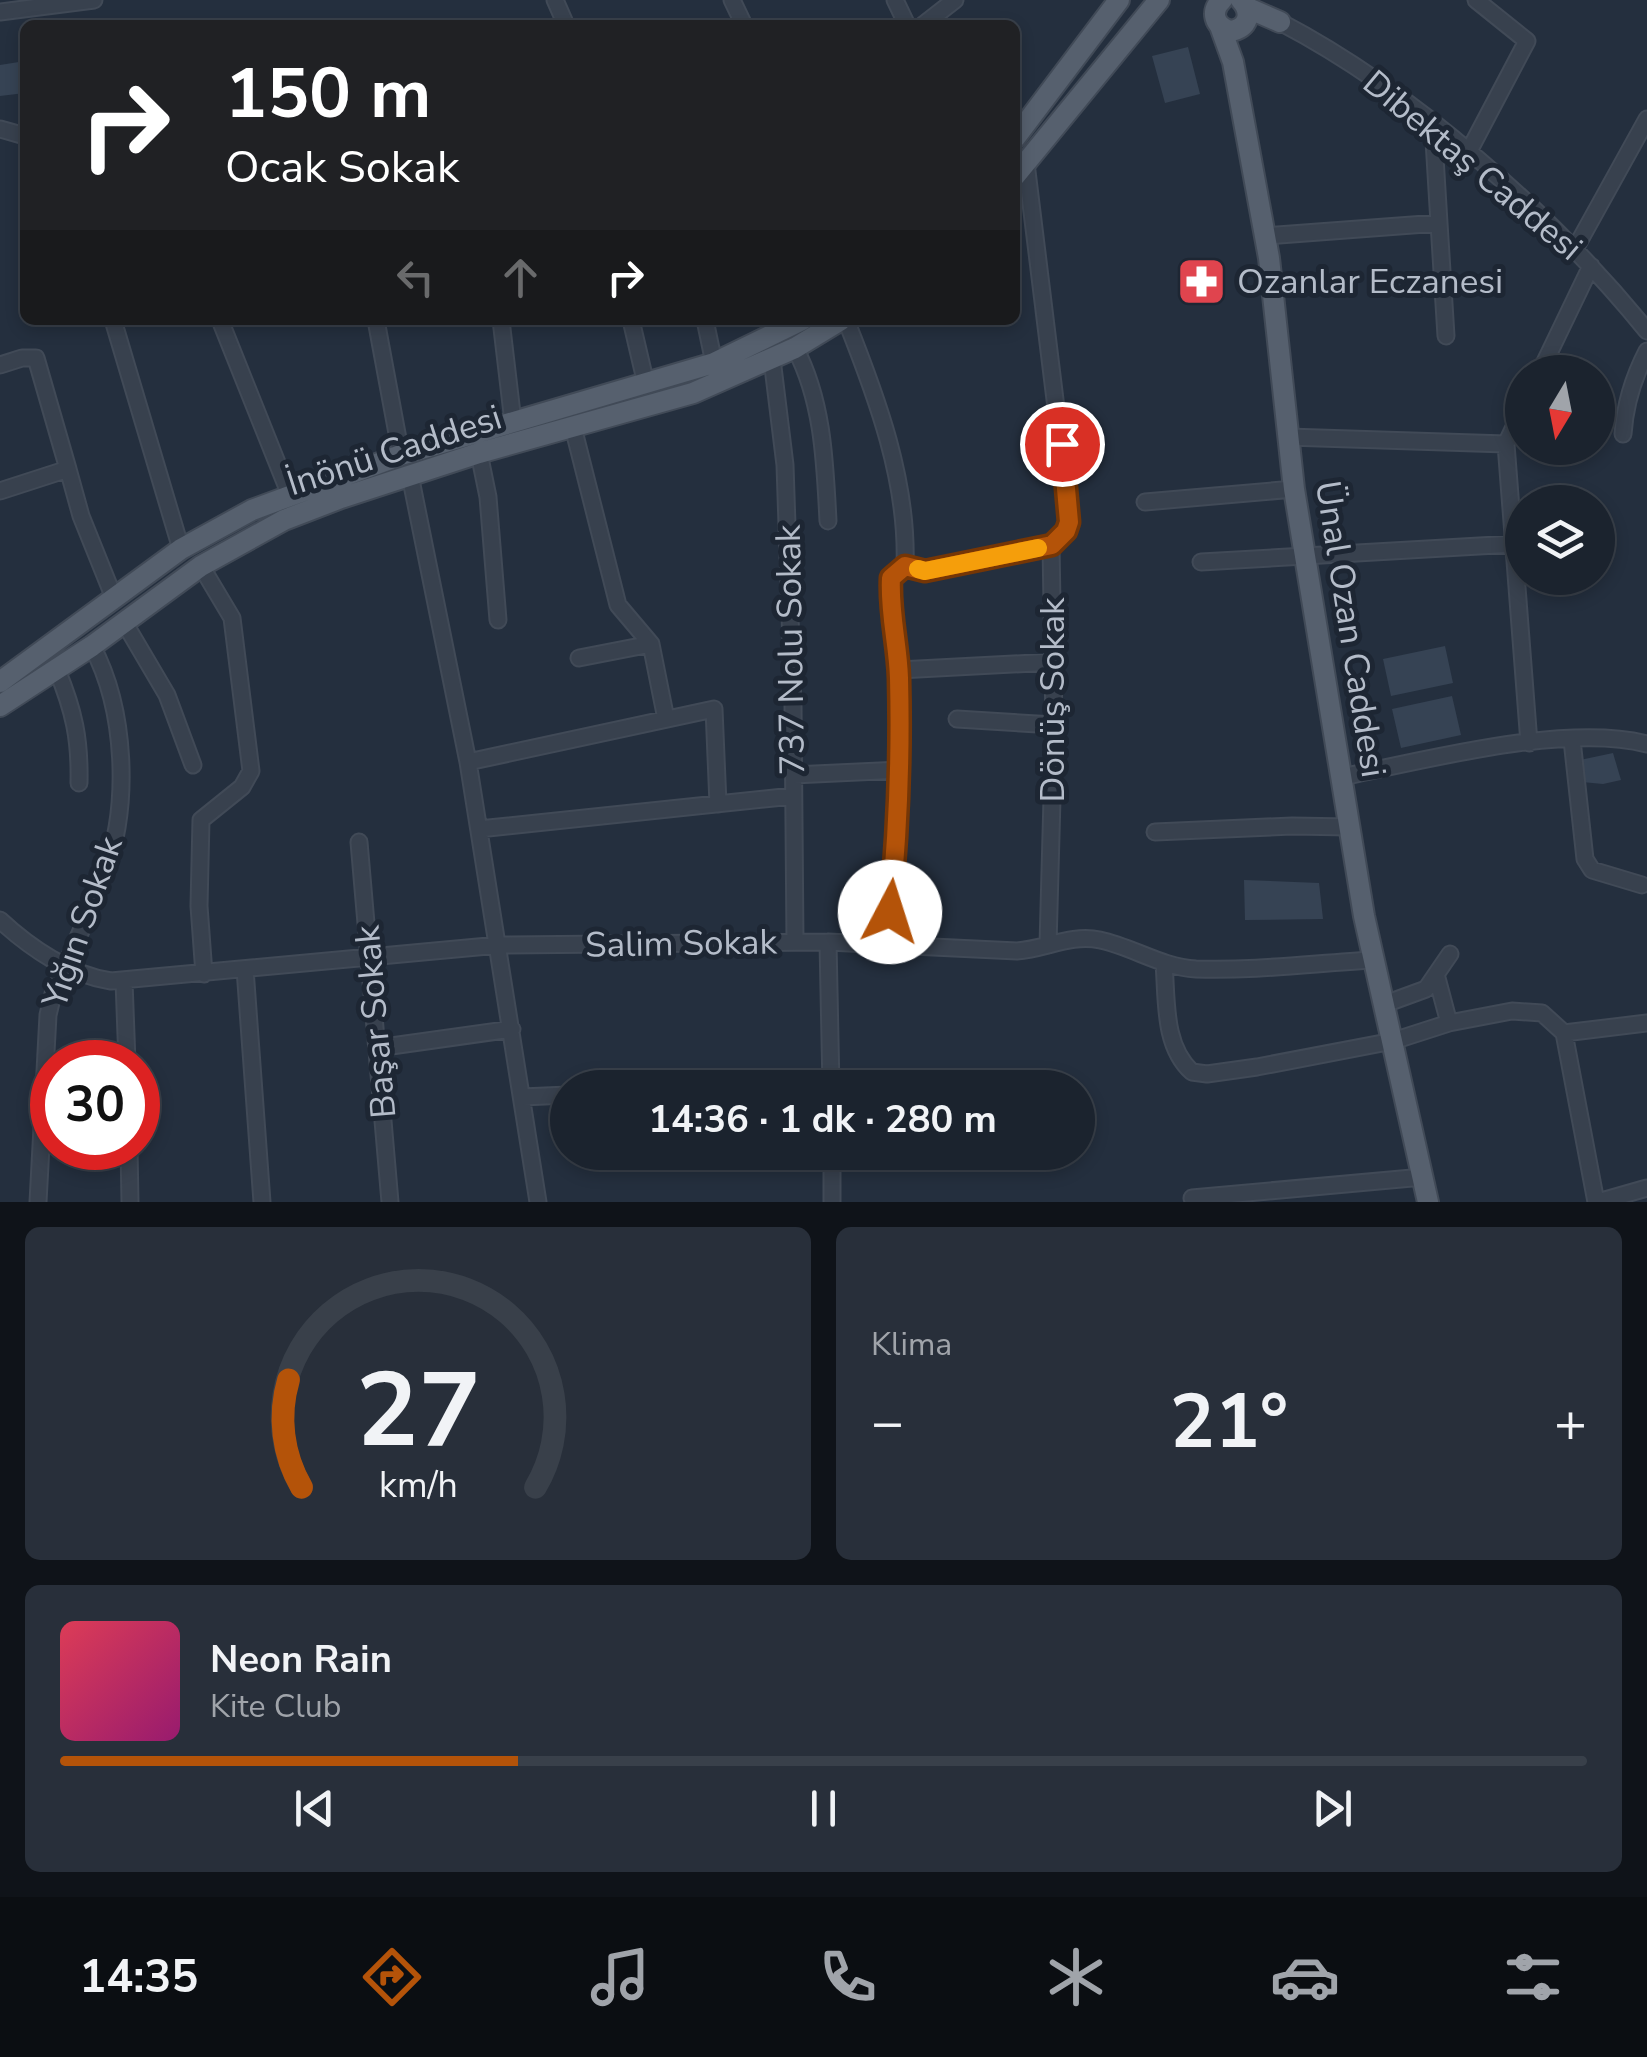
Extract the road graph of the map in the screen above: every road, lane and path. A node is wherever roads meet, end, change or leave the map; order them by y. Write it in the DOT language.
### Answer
graph roads {
  1 [pos="94,0"];
  2 [pos="955,0"];
  3 [pos="1119,0"];
  4 [pos="1159,0"];
  5 [pos="1476,0"];
  6 [pos="0,12"];
  7 [pos="1230,12"];
  8 [pos="929,20"];
  9 [pos="1280,22"];
  10 [pos="1647,118"];
  11 [pos="1433,124"];
  12 [pos="1020,131"];
  13 [pos="1468,153"];
  14 [pos="1021,170"];
  15 [pos="1439,222"];
  16 [pos="1265,236"];
  17 [pos="1575,249"];
  18 [pos="1592,266"];
  19 [pos="114,325"];
  20 [pos="222,325"];
  21 [pos="377,325"];
  22 [pos="502,325"];
  23 [pos="631,325"];
  24 [pos="706,325"];
  25 [pos="792,325"];
  26 [pos="835,325"];
  27 [pos="846,325"];
  28 [pos="1647,331"];
  29 [pos="1446,336"];
  30 [pos="795,348"];
  31 [pos="1647,351"];
  32 [pos="1548,355"];
  33 [pos="772,359"];
  34 [pos="714,362"];
  35 [pos="0,365"];
  36 [pos="646,384"];
  37 [pos="513,422"];
  38 [pos="573,427"];
  39 [pos="1623,434"];
  40 [pos="1288,437"];
  41 [pos="1505,444"];
  42 [pos="479,454"];
  43 [pos="405,465"];
  44 [pos="68,469"];
  45 [pos="1294,489"];
  46 [pos="0,491"];
  47 [pos="290,495"];
  48 [pos="1146,502"];
  49 [pos="828,521"];
  50 [pos="1052,545"];
  51 [pos="1505,545"];
  52 [pos="181,549"];
  53 [pos="1304,558"];
  54 [pos="1201,562"];
  55 [pos="201,566"];
  56 [pos="905,566"];
  57 [pos="1518,595"];
  58 [pos="114,598"];
  59 [pos="498,620"];
  60 [pos="124,622"];
  61 [pos="652,644"];
  62 [pos="92,646"];
  63 [pos="579,658"];
  64 [pos="1053,662"];
  65 [pos="57,670"];
  66 [pos="899,670"];
  67 [pos="0,682"];
  68 [pos="0,706"];
  69 [pos="957,719"];
  70 [pos="666,720"];
  71 [pos="1054,725"];
  72 [pos="1572,740"];
  73 [pos="1529,743"];
  74 [pos="1647,744"];
  75 [pos="468,762"];
  76 [pos="194,765"];
  77 [pos="901,770"];
  78 [pos="793,775"];
  79 [pos="1342,777"];
  80 [pos="79,783"];
  81 [pos="794,796"];
  82 [pos="718,804"];
  83 [pos="1350,827"];
  84 [pos="480,828"];
  85 [pos="1155,832"];
  86 [pos="359,842"];
  87 [pos="1642,884"];
  88 [pos="0,920"];
  89 [pos="794,942"];
  90 [pos="828,942"];
  91 [pos="500,944"];
  92 [pos="887,945"];
  93 [pos="1048,945"];
  94 [pos="1450,954"];
  95 [pos="369,955"];
  96 [pos="1374,960"];
  97 [pos="1164,964"];
  98 [pos="66,965"];
  99 [pos="245,969"];
  100 [pos="204,974"];
  101 [pos="1437,978"];
  102 [pos="124,981"];
  103 [pos="1385,1004"];
  104 [pos="1449,1023"];
  105 [pos="1647,1023"];
  106 [pos="512,1030"];
  107 [pos="1564,1034"];
  108 [pos="125,1040"];
  109 [pos="1393,1041"];
  110 [pos="377,1048"];
  111 [pos="830,1070"];
  112 [pos="550,1095"];
  113 [pos="522,1096"];
  114 [pos="129,1170"];
  115 [pos="832,1170"];
  116 [pos="1423,1177"];
  117 [pos="1647,1188"];
  118 [pos="1192,1198"];
  119 [pos="38,1202"];
  120 [pos="130,1202"];
  121 [pos="262,1202"];
  122 [pos="390,1202"];
  123 [pos="538,1202"];
  124 [pos="832,1202"];
  125 [pos="1428,1202"];
  126 [pos="1597,1202"];
  1 -- 6 [label="street"];
  2 -- 8 [label="street"];
  3 -- 12 [label="main road"];
  4 -- 14 [label="main road"];
  5 -- 13 [label="street"];
  7 -- 9 [label="main road"];
  7 -- 16 [label="main road, Ünal Ozan Caddesi"];
  9 -- 11 [label="street, Dibektaş Caddesi"];
  10 -- 17 [label="street"];
  11 -- 13 [label="street, Dibektaş Caddesi"];
  11 -- 15 [label="street"];
  13 -- 17 [label="street, Dibektaş Caddesi"];
  14 -- 50 [label="street, Dönüş Sokak"];
  15 -- 16 [label="street"];
  15 -- 29 [label="street"];
  16 -- 40 [label="main road, Ünal Ozan Caddesi"];
  17 -- 18 [label="street, Dibektaş Caddesi"];
  18 -- 28 [label="street, Dibektaş Caddesi"];
  18 -- 32 [label="street"];
  19 -- 52 [label="street"];
  20 -- 47 [label="street"];
  21 -- 43 [label="street"];
  22 -- 37 [label="street"];
  23 -- 36 [label="street"];
  24 -- 34 [label="street"];
  25 -- 34 [label="main road, İnönü Caddesi"];
  26 -- 30 [label="main road, İnönü Caddesi"];
  27 -- 56 [label="street"];
  30 -- 33 [label="main road, İnönü Caddesi"];
  30 -- 49 [label="street"];
  31 -- 39 [label="street"];
  33 -- 38 [label="main road, İnönü Caddesi"];
  33 -- 78 [label="street, 737 Nolu Sokak"];
  34 -- 36 [label="main road, İnönü Caddesi"];
  35 -- 44 [label="street"];
  36 -- 37 [label="main road, İnönü Caddesi"];
  37 -- 43 [label="main road, İnönü Caddesi"];
  38 -- 42 [label="main road, İnönü Caddesi"];
  38 -- 61 [label="street"];
  40 -- 41 [label="street"];
  40 -- 45 [label="main road, Ünal Ozan Caddesi"];
  42 -- 43 [label="main road, İnönü Caddesi"];
  42 -- 59 [label="street"];
  43 -- 47 [label="main road, İnönü Caddesi"];
  43 -- 55 [label="main road, İnönü Caddesi"];
  43 -- 75 [label="street"];
  44 -- 46 [label="street"];
  44 -- 58 [label="street"];
  45 -- 48 [label="street"];
  45 -- 53 [label="main road, Ünal Ozan Caddesi"];
  47 -- 52 [label="main road, İnönü Caddesi"];
  50 -- 56 [label="street"];
  50 -- 64 [label="street, Dönüş Sokak"];
  51 -- 53 [label="street"];
  52 -- 58 [label="main road, İnönü Caddesi"];
  53 -- 54 [label="street"];
  53 -- 79 [label="main road, Ünal Ozan Caddesi"];
  55 -- 60 [label="main road, İnönü Caddesi"];
  55 -- 100 [label="street"];
  56 -- 66 [label="street"];
  57 -- 73 [label="street"];
  58 -- 67 [label="main road, İnönü Caddesi"];
  60 -- 62 [label="main road, İnönü Caddesi"];
  60 -- 76 [label="street"];
  61 -- 63 [label="street"];
  61 -- 70 [label="street"];
  62 -- 65 [label="main road, İnönü Caddesi"];
  62 -- 98 [label="street, Yığın Sokak"];
  64 -- 66 [label="street"];
  64 -- 71 [label="street, Dönüş Sokak"];
  65 -- 68 [label="main road, İnönü Caddesi"];
  65 -- 80 [label="street"];
  66 -- 77 [label="street"];
  69 -- 71 [label="street"];
  70 -- 75 [label="street"];
  70 -- 82 [label="street"];
  71 -- 93 [label="street, Dönüş Sokak"];
  72 -- 73 [label="street"];
  72 -- 74 [label="street"];
  72 -- 87 [label="street"];
  73 -- 79 [label="street"];
  75 -- 84 [label="street"];
  77 -- 78 [label="street"];
  77 -- 92 [label="street"];
  78 -- 81 [label="street, 737 Nolu Sokak"];
  79 -- 83 [label="main road, Ünal Ozan Caddesi"];
  81 -- 82 [label="street"];
  81 -- 89 [label="street, 737 Nolu Sokak"];
  82 -- 84 [label="street"];
  83 -- 85 [label="street"];
  83 -- 96 [label="main road, Ünal Ozan Caddesi"];
  84 -- 91 [label="street"];
  86 -- 95 [label="street, Başar Sokak"];
  88 -- 98 [label="street, Salim Sokak"];
  89 -- 90 [label="street, Salim Sokak"];
  89 -- 91 [label="street, Salim Sokak"];
  90 -- 92 [label="street, Salim Sokak"];
  90 -- 111 [label="street"];
  91 -- 95 [label="street, Salim Sokak"];
  91 -- 106 [label="street"];
  92 -- 93 [label="street, Salim Sokak"];
  93 -- 97 [label="street, Salim Sokak"];
  94 -- 101 [label="street"];
  95 -- 99 [label="street, Salim Sokak"];
  95 -- 110 [label="street, Başar Sokak"];
  96 -- 97 [label="street, Salim Sokak"];
  96 -- 103 [label="main road, Ünal Ozan Caddesi"];
  97 -- 109 [label="street"];
  98 -- 102 [label="street, Salim Sokak"];
  98 -- 119 [label="street, Yığın Sokak"];
  99 -- 100 [label="street, Salim Sokak"];
  99 -- 121 [label="street"];
  100 -- 102 [label="street, Salim Sokak"];
  101 -- 103 [label="street"];
  101 -- 104 [label="street"];
  102 -- 108 [label="street"];
  103 -- 109 [label="main road, Ünal Ozan Caddesi"];
  104 -- 107 [label="street"];
  104 -- 109 [label="street"];
  105 -- 107 [label="street"];
  106 -- 110 [label="street"];
  106 -- 113 [label="street"];
  107 -- 126 [label="street"];
  109 -- 116 [label="main road, Ünal Ozan Caddesi"];
  110 -- 122 [label="street, Başar Sokak"];
  112 -- 113 [label="street"];
  113 -- 123 [label="street"];
  114 -- 120 [label="street"];
  115 -- 124 [label="street"];
  116 -- 118 [label="street"];
  116 -- 125 [label="main road, Ünal Ozan Caddesi"];
  117 -- 126 [label="street"];
}
